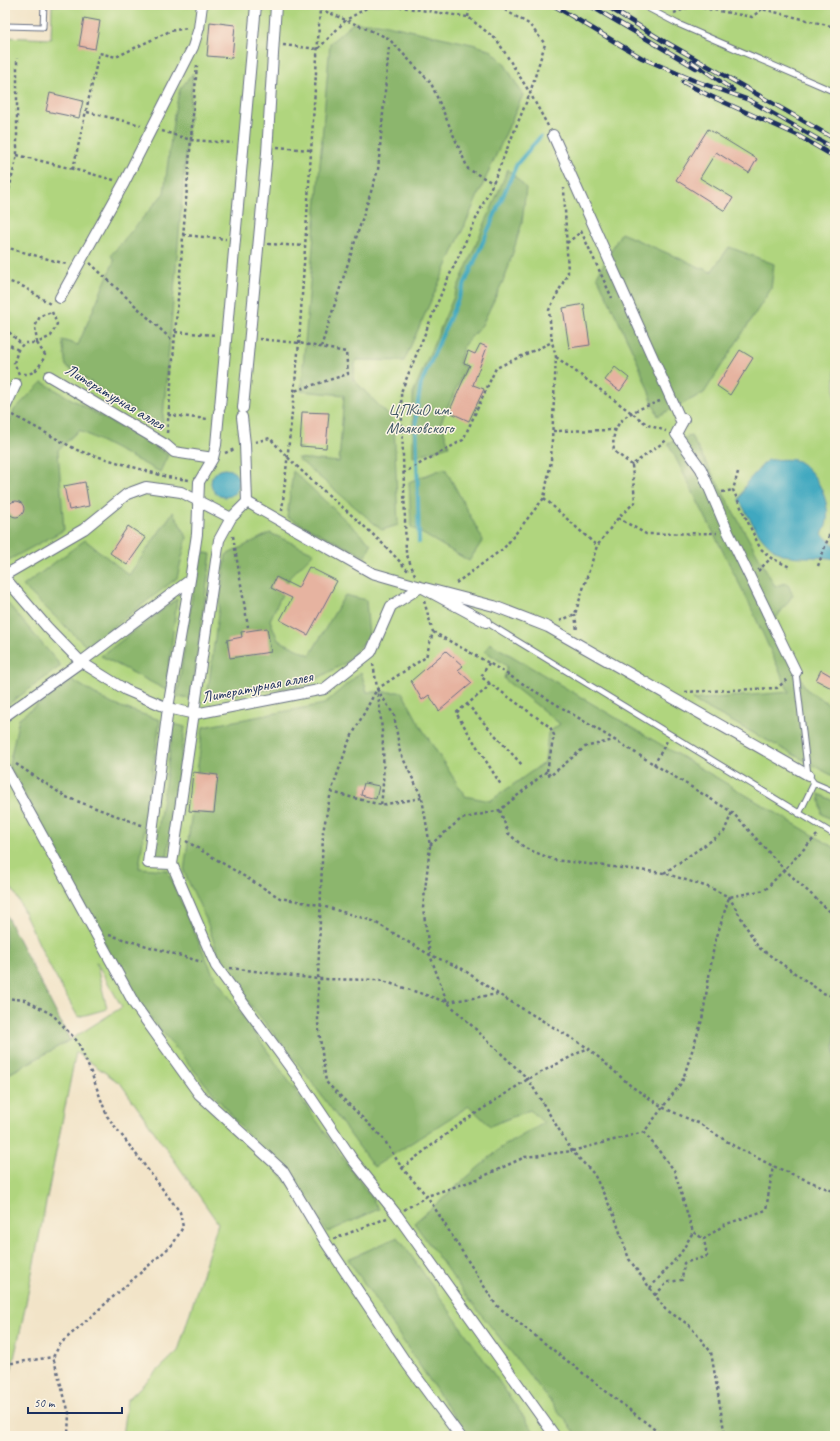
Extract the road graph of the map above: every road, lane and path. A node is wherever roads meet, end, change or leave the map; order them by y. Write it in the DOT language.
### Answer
graph roads {
  1 [pos="44,5"];
  2 [pos="202,5"];
  3 [pos="256,5"];
  4 [pos="276,5"];
  5 [pos="319,5"];
  6 [pos="326,5"];
  7 [pos="372,5"];
  8 [pos="387,5"];
  9 [pos="470,5"];
  10 [pos="496,5"];
  11 [pos="642,5"];
  12 [pos="762,7"];
  13 [pos="320,9"];
  14 [pos="468,17"];
  15 [pos="664,18"];
  16 [pos="346,20"];
  17 [pos="5,26"];
  18 [pos="835,27"];
  19 [pos="199,28"];
  20 [pos="273,44"];
  21 [pos="389,46"];
  22 [pos="318,49"];
  23 [pos="17,58"];
  24 [pos="197,58"];
  25 [pos="835,92"];
  26 [pos="530,93"];
  27 [pos="553,135"];
  28 [pos="191,140"];
  29 [pos="244,143"];
  30 [pos="267,146"];
  31 [pos="310,150"];
  32 [pos="16,155"];
  33 [pos="73,169"];
  34 [pos="562,182"];
  35 [pos="124,183"];
  36 [pos="493,183"];
  37 [pos="5,207"];
  38 [pos="591,223"];
  39 [pos="183,235"];
  40 [pos="234,239"];
  41 [pos="259,244"];
  42 [pos="567,244"];
  43 [pos="305,246"];
  44 [pos="5,248"];
  45 [pos="83,256"];
  46 [pos="77,267"];
  47 [pos="5,280"];
  48 [pos="60,298"];
  49 [pos="54,307"];
  50 [pos="5,328"];
  51 [pos="175,332"];
  52 [pos="226,336"];
  53 [pos="250,338"];
  54 [pos="5,342"];
  55 [pos="174,342"];
  56 [pos="552,342"];
  57 [pos="37,343"];
  58 [pos="299,343"];
  59 [pos="22,345"];
  60 [pos="321,347"];
  61 [pos="18,350"];
  62 [pos="556,357"];
  63 [pos="49,376"];
  64 [pos="16,384"];
  65 [pos="294,390"];
  66 [pos="660,401"];
  67 [pos="8,412"];
  68 [pos="631,412"];
  69 [pos="219,413"];
  70 [pos="168,415"];
  71 [pos="616,430"];
  72 [pos="553,431"];
  73 [pos="676,434"];
  74 [pos="166,445"];
  75 [pos="213,458"];
  76 [pos="288,460"];
  77 [pos="632,465"];
  78 [pos="403,472"];
  79 [pos="738,472"];
  80 [pos="199,482"];
  81 [pos="544,498"];
  82 [pos="200,501"];
  83 [pos="247,502"];
  84 [pos="231,518"];
  85 [pos="618,518"];
  86 [pos="281,522"];
  87 [pos="728,532"];
  88 [pos="830,533"];
  89 [pos="597,546"];
  90 [pos="771,558"];
  91 [pos="818,566"];
  92 [pos="790,567"];
  93 [pos="5,577"];
  94 [pos="750,578"];
  95 [pos="190,580"];
  96 [pos="456,583"];
  97 [pos="420,587"];
  98 [pos="575,614"];
  99 [pos="486,622"];
  100 [pos="548,626"];
  101 [pos="248,627"];
  102 [pos="433,632"];
  103 [pos="578,643"];
  104 [pos="371,652"];
  105 [pos="81,662"];
  106 [pos="490,663"];
  107 [pos="796,672"];
  108 [pos="490,683"];
  109 [pos="377,689"];
  110 [pos="667,693"];
  111 [pos="468,704"];
  112 [pos="168,708"];
  113 [pos="195,714"];
  114 [pos="5,716"];
  115 [pos="614,740"];
  116 [pos="666,744"];
  117 [pos="8,764"];
  118 [pos="654,765"];
  119 [pos="524,766"];
  120 [pos="547,771"];
  121 [pos="808,774"];
  122 [pos="814,783"];
  123 [pos="501,784"];
  124 [pos="331,792"];
  125 [pos="835,792"];
  126 [pos="422,798"];
  127 [pos="381,805"];
  128 [pos="500,810"];
  129 [pos="732,812"];
  130 [pos="799,814"];
  131 [pos="151,828"];
  132 [pos="823,828"];
  133 [pos="835,835"];
  134 [pos="178,837"];
  135 [pos="430,846"];
  136 [pos="172,864"];
  137 [pos="784,869"];
  138 [pos="664,873"];
  139 [pos="729,897"];
  140 [pos="320,905"];
  141 [pos="835,914"];
  142 [pos="430,955"];
  143 [pos="318,979"];
  144 [pos="498,994"];
  145 [pos="835,997"];
  146 [pos="5,998"];
  147 [pos="447,1002"];
  148 [pos="588,1048"];
  149 [pos="528,1079"];
  150 [pos="664,1108"];
  151 [pos="644,1132"];
  152 [pos="572,1151"];
  153 [pos="773,1166"];
  154 [pos="402,1168"];
  155 [pos="835,1192"];
  156 [pos="427,1196"];
  157 [pos="397,1215"];
  158 [pos="693,1232"];
  159 [pos="704,1239"];
  160 [pos="326,1243"];
  161 [pos="650,1288"];
  162 [pos="655,1296"];
  163 [pos="53,1357"];
  164 [pos="5,1363"];
  165 [pos="68,1436"];
  166 [pos="460,1436"];
  167 [pos="554,1436"];
  168 [pos="663,1436"];
  169 [pos="724,1436"];
  1 -- 17 [label="lane"];
  2 -- 19 [label="street"];
  3 -- 29 [label="street"];
  4 -- 20 [label="street"];
  5 -- 13 [label="path"];
  6 -- 13 [label="path"];
  7 -- 16 [label="path"];
  8 -- 14 [label="path"];
  9 -- 14 [label="path"];
  10 -- 26 [label="path"];
  11 -- 15 [label="lane"];
  12 -- 15 [label="path"];
  12 -- 18 [label="path"];
  13 -- 16 [label="path"];
  13 -- 22 [label="path"];
  14 -- 26 [label="path"];
  15 -- 25 [label="lane"];
  16 -- 22 [label="path"];
  16 -- 36 [label="path"];
  19 -- 33 [label="path"];
  19 -- 35 [label="street"];
  20 -- 22 [label="path"];
  20 -- 30 [label="street"];
  21 -- 60 [label="path"];
  22 -- 31 [label="path"];
  23 -- 32 [label="path"];
  24 -- 28 [label="path"];
  26 -- 27 [label="path"];
  26 -- 36 [label="path"];
  27 -- 38 [label="street"];
  28 -- 29 [label="path"];
  28 -- 39 [label="path"];
  29 -- 40 [label="street"];
  30 -- 31 [label="path"];
  30 -- 41 [label="street"];
  31 -- 43 [label="path"];
  32 -- 33 [label="path"];
  32 -- 37 [label="path"];
  33 -- 35 [label="path"];
  34 -- 42 [label="path"];
  35 -- 45 [label="street"];
  36 -- 78 [label="path"];
  38 -- 42 [label="path"];
  38 -- 73 [label="street"];
  39 -- 40 [label="path"];
  39 -- 51 [label="path"];
  40 -- 52 [label="street"];
  41 -- 43 [label="path"];
  41 -- 53 [label="street"];
  42 -- 56 [label="path"];
  43 -- 58 [label="path"];
  44 -- 46 [label="path"];
  45 -- 46 [label="street"];
  45 -- 55 [label="path"];
  46 -- 48 [label="street"];
  47 -- 49 [label="path"];
  50 -- 59 [label="path"];
  51 -- 52 [label="path"];
  51 -- 55 [label="path"];
  52 -- 69 [label="street"];
  53 -- 58 [label="path"];
  53 -- 83 [label="street"];
  54 -- 61 [label="path"];
  55 -- 70 [label="path"];
  56 -- 62 [label="path"];
  56 -- 78 [label="path"];
  57 -- 57 [label="path"];
  57 -- 59 [label="path"];
  57 -- 61 [label="path"];
  58 -- 60 [label="path"];
  58 -- 65 [label="path"];
  59 -- 61 [label="path"];
  60 -- 65 [label="path"];
  62 -- 68 [label="path"];
  62 -- 72 [label="path"];
  63 -- 74 [label="street, Литературная аллея"];
  64 -- 67 [label="street"];
  65 -- 76 [label="path"];
  66 -- 68 [label="path"];
  67 -- 80 [label="path"];
  68 -- 71 [label="path"];
  68 -- 73 [label="path"];
  69 -- 70 [label="path"];
  69 -- 75 [label="street"];
  70 -- 74 [label="path"];
  71 -- 72 [label="path"];
  71 -- 77 [label="path"];
  72 -- 81 [label="path"];
  73 -- 77 [label="path"];
  73 -- 87 [label="street"];
  74 -- 75 [label="street, Литературная аллея"];
  75 -- 80 [label="street"];
  76 -- 86 [label="path"];
  76 -- 97 [label="path"];
  77 -- 85 [label="path"];
  78 -- 97 [label="path"];
  79 -- 90 [label="path"];
  80 -- 82 [label="street"];
  81 -- 89 [label="path"];
  81 -- 96 [label="path"];
  82 -- 84 [label="street"];
  82 -- 93 [label="street"];
  82 -- 95 [label="street"];
  83 -- 84 [label="street"];
  83 -- 86 [label="street"];
  84 -- 101 [label="path"];
  84 -- 113 [label="street"];
  85 -- 87 [label="path"];
  85 -- 89 [label="path"];
  86 -- 97 [label="street"];
  87 -- 94 [label="street"];
  88 -- 91 [label="path"];
  89 -- 98 [label="path"];
  90 -- 92 [label="path"];
  90 -- 94 [label="path"];
  93 -- 105 [label="street, Литературная аллея"];
  94 -- 107 [label="street"];
  95 -- 105 [label="street"];
  95 -- 112 [label="street"];
  97 -- 99 [label="street"];
  97 -- 100 [label="street"];
  97 -- 102 [label="path"];
  97 -- 104 [label="street, Литературная аллея"];
  98 -- 100 [label="path"];
  98 -- 103 [label="path"];
  99 -- 130 [label="lane"];
  100 -- 103 [label="street"];
  102 -- 106 [label="path"];
  102 -- 109 [label="path"];
  103 -- 110 [label="street"];
  104 -- 109 [label="path"];
  104 -- 113 [label="street, Литературная аллея"];
  105 -- 112 [label="street, Литературная аллея"];
  105 -- 114 [label="street"];
  106 -- 108 [label="path"];
  106 -- 115 [label="path"];
  107 -- 110 [label="path"];
  107 -- 121 [label="lane"];
  108 -- 111 [label="path"];
  108 -- 120 [label="path"];
  109 -- 124 [label="path"];
  109 -- 126 [label="path"];
  109 -- 127 [label="path"];
  110 -- 121 [label="street"];
  111 -- 119 [label="path"];
  111 -- 123 [label="path"];
  112 -- 113 [label="street, Литературная аллея"];
  112 -- 131 [label="street"];
  113 -- 134 [label="street"];
  115 -- 118 [label="path"];
  115 -- 120 [label="path"];
  116 -- 118 [label="path"];
  117 -- 131 [label="path"];
  117 -- 160 [label="street"];
  118 -- 129 [label="path"];
  120 -- 128 [label="path"];
  121 -- 122 [label="lane"];
  122 -- 125 [label="lane"];
  122 -- 130 [label="lane"];
  124 -- 127 [label="path"];
  124 -- 140 [label="path"];
  126 -- 127 [label="path"];
  126 -- 135 [label="path"];
  128 -- 135 [label="path"];
  128 -- 138 [label="path"];
  129 -- 137 [label="path"];
  129 -- 138 [label="path"];
  130 -- 132 [label="lane"];
  131 -- 136 [label="street"];
  132 -- 133 [label="lane"];
  132 -- 137 [label="path"];
  134 -- 136 [label="street"];
  134 -- 140 [label="path"];
  135 -- 142 [label="path"];
  136 -- 157 [label="street"];
  137 -- 139 [label="path"];
  137 -- 141 [label="path"];
  138 -- 139 [label="path"];
  139 -- 145 [label="path"];
  139 -- 150 [label="path"];
  140 -- 142 [label="path"];
  140 -- 143 [label="path"];
  142 -- 144 [label="path"];
  142 -- 147 [label="path"];
  143 -- 147 [label="path"];
  143 -- 154 [label="path"];
  144 -- 147 [label="path"];
  144 -- 148 [label="path"];
  146 -- 163 [label="path"];
  147 -- 149 [label="path"];
  148 -- 149 [label="path"];
  148 -- 150 [label="path"];
  149 -- 152 [label="path"];
  149 -- 154 [label="path"];
  150 -- 151 [label="path"];
  150 -- 153 [label="path"];
  151 -- 152 [label="path"];
  151 -- 158 [label="path"];
  152 -- 156 [label="path"];
  152 -- 161 [label="path"];
  153 -- 155 [label="path"];
  153 -- 159 [label="path"];
  154 -- 156 [label="path"];
  156 -- 157 [label="path"];
  156 -- 168 [label="path"];
  157 -- 160 [label="path"];
  157 -- 167 [label="street"];
  158 -- 159 [label="path"];
  158 -- 161 [label="path"];
  159 -- 162 [label="path"];
  160 -- 166 [label="street"];
  161 -- 162 [label="path"];
  162 -- 169 [label="path"];
  163 -- 164 [label="path"];
  163 -- 165 [label="path"];
}
